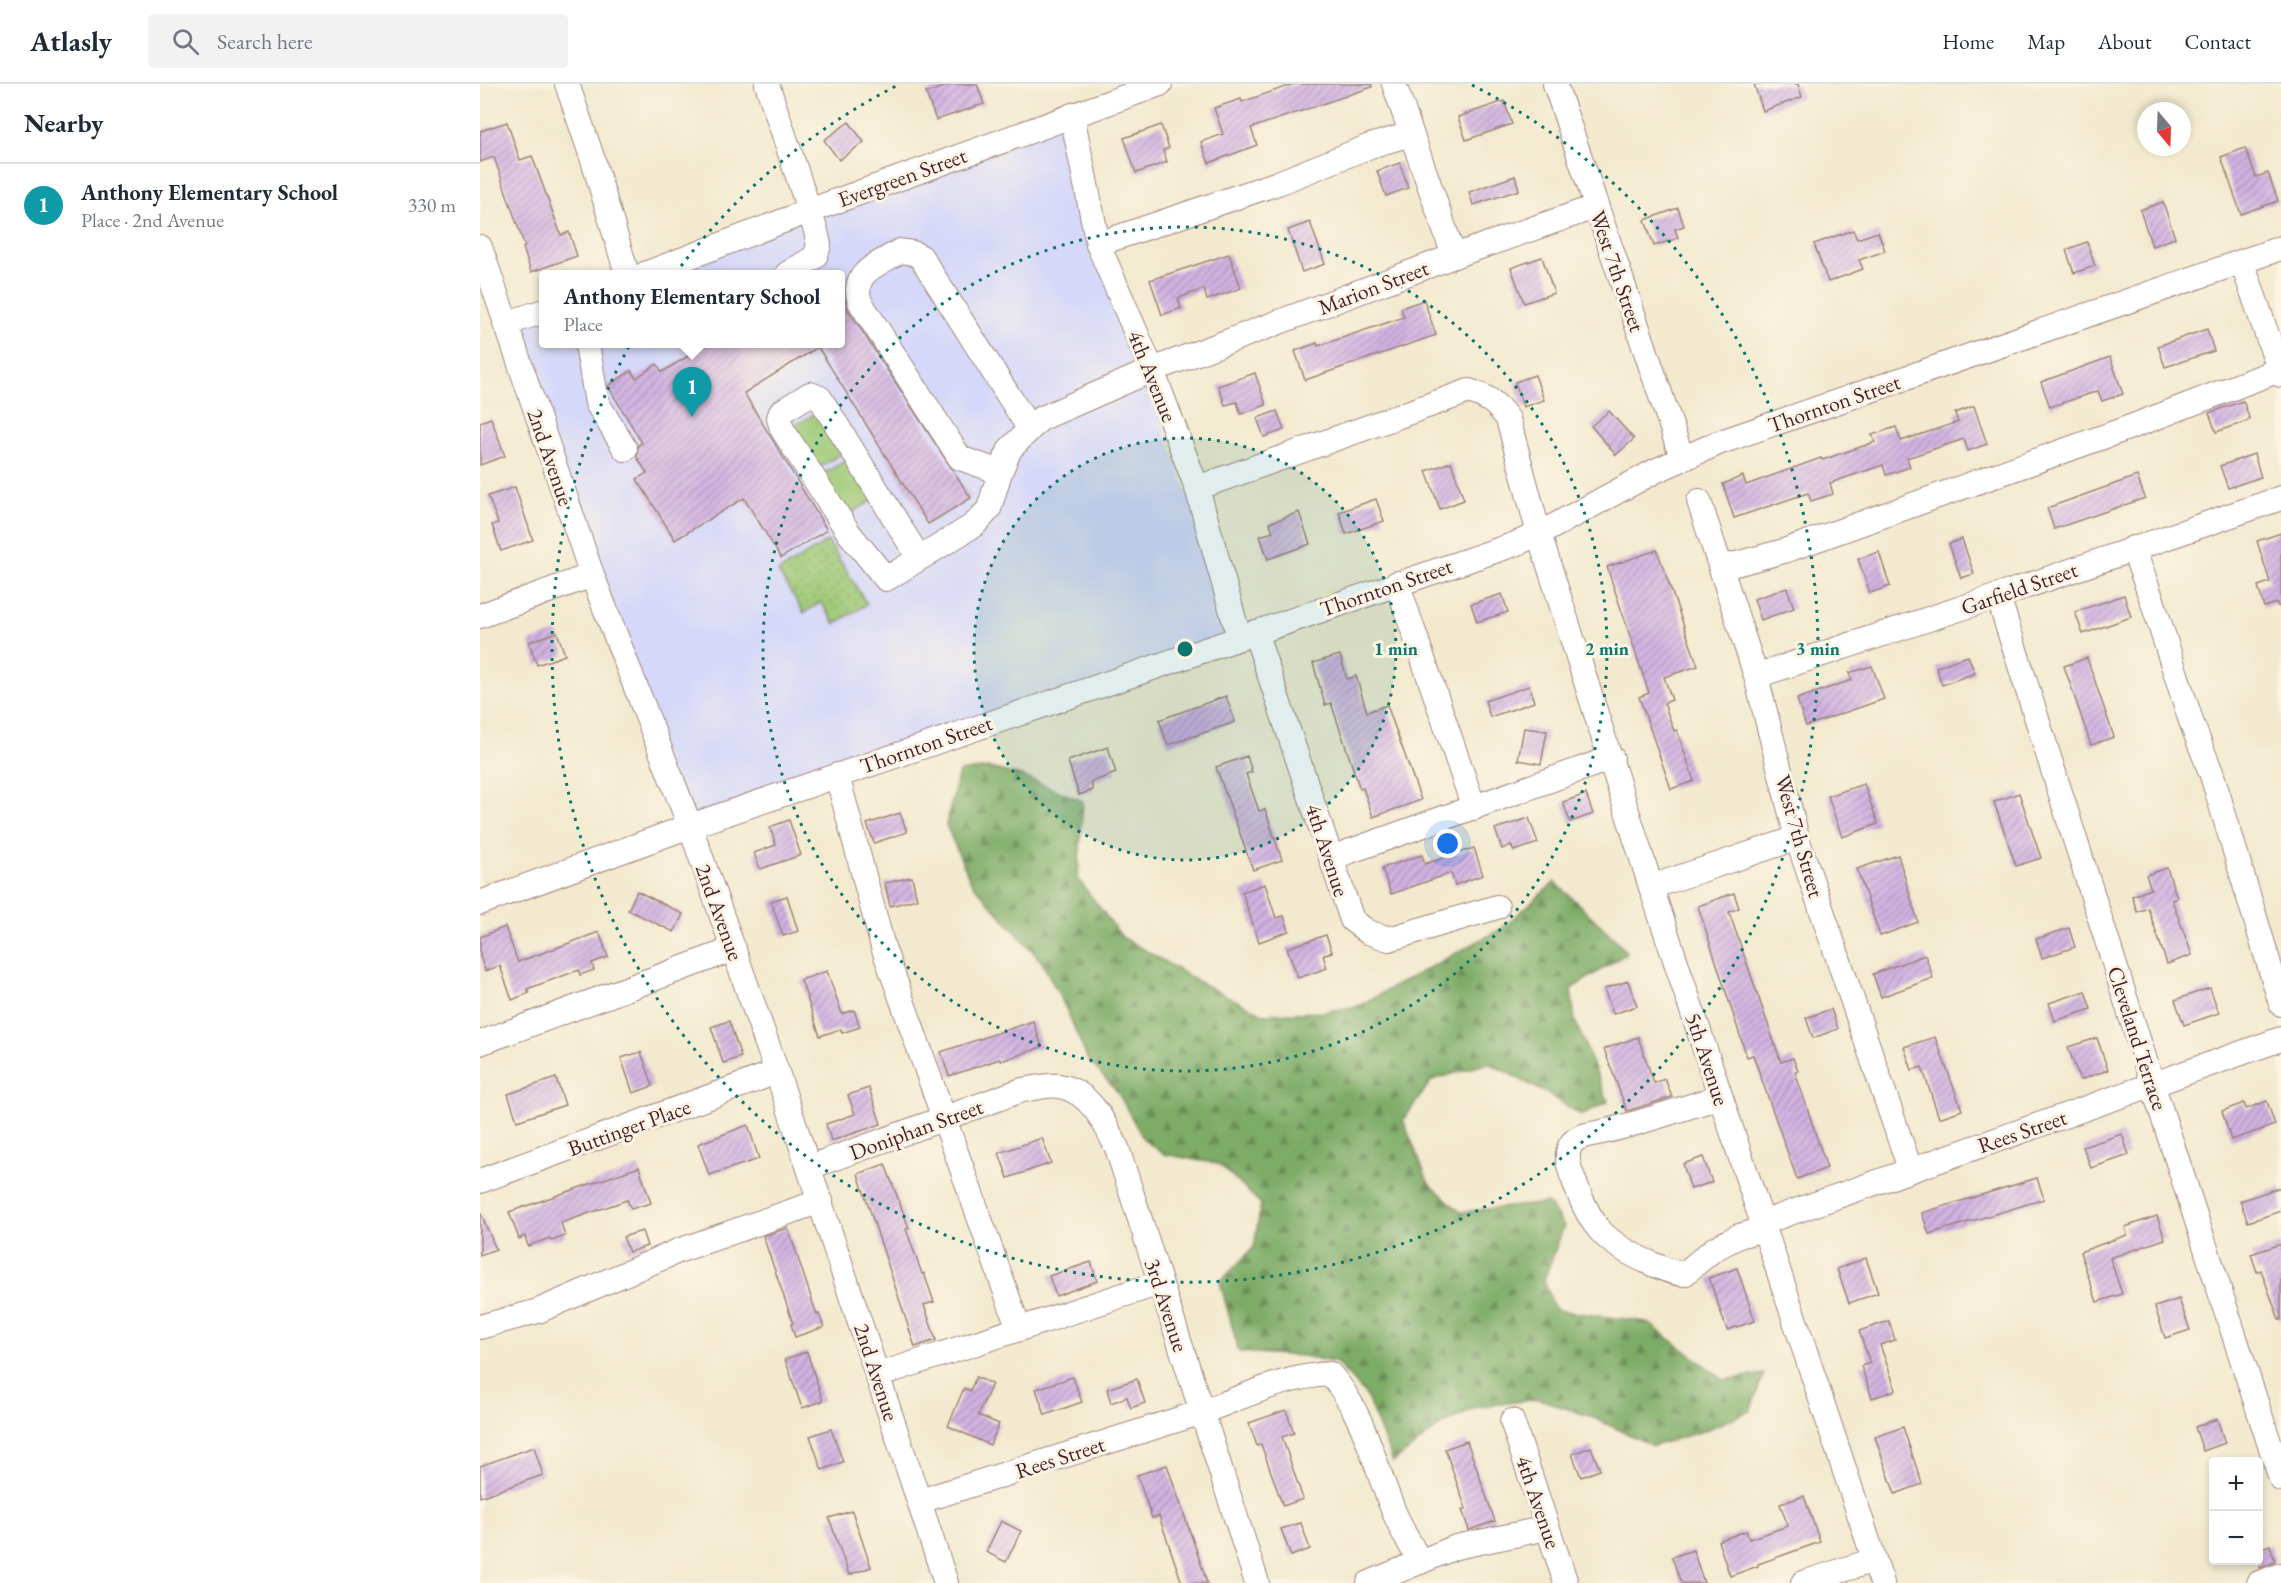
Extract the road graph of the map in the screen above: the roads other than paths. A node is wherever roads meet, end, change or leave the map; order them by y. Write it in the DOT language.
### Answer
graph roads {
  1 [pos="567,84"];
  2 [pos="767,84"];
  3 [pos="1161,84"];
  4 [pos="1394,84"];
  5 [pos="1555,84"];
  6 [pos="1134,88"];
  7 [pos="1072,115"];
  8 [pos="1411,134"];
  9 [pos="1595,207"];
  10 [pos="809,211"];
  11 [pos="1098,244"];
  12 [pos="480,247"];
  13 [pos="2281,248"];
  14 [pos="1454,256"];
  15 [pos="2242,262"];
  16 [pos="626,270"];
  17 [pos="655,270"];
  18 [pos="794,270"];
  19 [pos="539,312"];
  20 [pos="505,324"];
  21 [pos="588,348"];
  22 [pos="1152,370"];
  23 [pos="2280,373"];
  24 [pos="1029,428"];
  25 [pos="625,449"];
  26 [pos="1682,458"];
  27 [pos="1000,472"];
  28 [pos="1197,488"];
  29 [pos="2281,498"];
  30 [pos="1699,501"];
  31 [pos="1539,534"];
  32 [pos="2133,548"];
  33 [pos="919,558"];
  34 [pos="1721,568"];
  35 [pos="592,575"];
  36 [pos="1397,583"];
  37 [pos="1998,596"];
  38 [pos="480,616"];
  39 [pos="1247,634"];
  40 [pos="1756,676"];
  41 [pos="1612,758"];
  42 [pos="837,775"];
  43 [pos="1474,808"];
  44 [pos="690,826"];
  45 [pos="1797,838"];
  46 [pos="1331,858"];
  47 [pos="1651,888"];
  48 [pos="480,903"];
  49 [pos="1497,907"];
  50 [pos="734,949"];
  51 [pos="2281,1004"];
  52 [pos="2281,1039"];
  53 [pos="480,1043"];
  54 [pos="777,1072"];
  55 [pos="2153,1086"];
  56 [pos="1022,1090"];
  57 [pos="1720,1097"];
  58 [pos="943,1119"];
  59 [pos="810,1167"];
  60 [pos="1910,1169"];
  61 [pos="480,1181"];
  62 [pos="820,1201"];
  63 [pos="1763,1226"];
  64 [pos="1160,1283"];
  65 [pos="480,1327"];
  66 [pos="1019,1329"];
  67 [pos="878,1375"];
  68 [pos="1201,1412"];
  69 [pos="1512,1421"];
  70 [pos="2281,1479"];
  71 [pos="920,1501"];
  72 [pos="1547,1528"];
  73 [pos="1874,1560"];
  74 [pos="1420,1562"];
  75 [pos="2281,1575"];
  76 [pos="946,1583"];
  77 [pos="1257,1583"];
  78 [pos="1369,1583"];
  79 [pos="1566,1583"];
  80 [pos="1803,1583"];
  81 [pos="1882,1583"];
  82 [pos="2259,1583"];
  1 -- 16 [label="street"];
  2 -- 10 [label="street"];
  3 -- 6 [label="street, Evergreen Street"];
  4 -- 8 [label="street"];
  5 -- 9 [label="street, West 7th Street"];
  6 -- 7 [label="street, Evergreen Street"];
  7 -- 10 [label="street, Evergreen Street"];
  7 -- 11 [label="street, 4th Avenue"];
  8 -- 11 [label="street"];
  8 -- 14 [label="street"];
  9 -- 14 [label="street, Marion Street"];
  9 -- 26 [label="street, West 7th Street"];
  10 -- 17 [label="street, Evergreen Street"];
  10 -- 18 [label="street"];
  11 -- 22 [label="street, 4th Avenue"];
  12 -- 20 [label="street, 2nd Avenue"];
  13 -- 15 [label="street, Thornton Street"];
  14 -- 22 [label="street, Marion Street"];
  15 -- 23 [label="street"];
  15 -- 26 [label="street, Thornton Street"];
  19 -- 20 [label="street"];
  20 -- 35 [label="street, 2nd Avenue"];
  21 -- 25 [label="street"];
  22 -- 24 [label="street, Marion Street"];
  22 -- 28 [label="street, 4th Avenue"];
  23 -- 34 [label="street"];
  24 -- 27 [label="street, Marion Street"];
  24 -- 27 [label="street"];
  26 -- 31 [label="street, Thornton Street"];
  27 -- 33 [label="street, Marion Street"];
  28 -- 31 [label="street, 5th Avenue"];
  28 -- 39 [label="street, 4th Avenue"];
  29 -- 32 [label="street, Garfield Street"];
  30 -- 34 [label="street, West 7th Street"];
  31 -- 36 [label="street, Thornton Street"];
  31 -- 41 [label="street, 5th Avenue"];
  32 -- 37 [label="street, Garfield Street"];
  32 -- 51 [label="street"];
  33 -- 33 [label="street, Marion Street"];
  34 -- 40 [label="street, West 7th Street"];
  35 -- 38 [label="street"];
  35 -- 44 [label="street, 2nd Avenue"];
  36 -- 39 [label="street, Thornton Street"];
  36 -- 43 [label="street"];
  37 -- 40 [label="street, Garfield Street"];
  37 -- 55 [label="street, Cleveland Terrace"];
  39 -- 42 [label="street, Thornton Street"];
  39 -- 46 [label="street, 4th Avenue"];
  40 -- 45 [label="street, West 7th Street"];
  41 -- 43 [label="street"];
  41 -- 47 [label="street, 5th Avenue"];
  42 -- 44 [label="street, Thornton Street"];
  42 -- 58 [label="street"];
  43 -- 46 [label="street"];
  44 -- 48 [label="street, Thornton Street"];
  44 -- 50 [label="street, 2nd Avenue"];
  45 -- 47 [label="street"];
  45 -- 60 [label="street, West 7th Street"];
  46 -- 49 [label="street, 4th Avenue"];
  47 -- 57 [label="street, 5th Avenue"];
  50 -- 53 [label="street"];
  50 -- 54 [label="street, 2nd Avenue"];
  52 -- 55 [label="street, Rees Street"];
  54 -- 59 [label="street, 2nd Avenue"];
  54 -- 61 [label="street, Buttinger Place"];
  55 -- 60 [label="street, Rees Street"];
  55 -- 70 [label="street, Cleveland Terrace"];
  56 -- 58 [label="street, Doniphan Street"];
  56 -- 64 [label="street, 3rd Avenue"];
  57 -- 63 [label="street, 5th Avenue"];
  57 -- 63 [label="street, Rees Street"];
  58 -- 59 [label="street, Doniphan Street"];
  58 -- 66 [label="street"];
  59 -- 62 [label="street, 2nd Avenue"];
  60 -- 63 [label="street, Rees Street"];
  62 -- 65 [label="street"];
  62 -- 67 [label="street, 2nd Avenue"];
  63 -- 73 [label="street, 5th Avenue"];
  64 -- 66 [label="street"];
  64 -- 68 [label="street, 3rd Avenue"];
  66 -- 67 [label="street"];
  67 -- 71 [label="street, 2nd Avenue"];
  68 -- 71 [label="street, Rees Street"];
  68 -- 74 [label="street, Rees Street"];
  68 -- 77 [label="street, 3rd Avenue"];
  69 -- 72 [label="street, 4th Avenue"];
  71 -- 76 [label="street, 2nd Avenue"];
  72 -- 74 [label="street"];
  72 -- 79 [label="street, 4th Avenue"];
  73 -- 80 [label="street"];
  73 -- 81 [label="street, 5th Avenue"];
  74 -- 78 [label="street"];
  75 -- 82 [label="street"];
}
